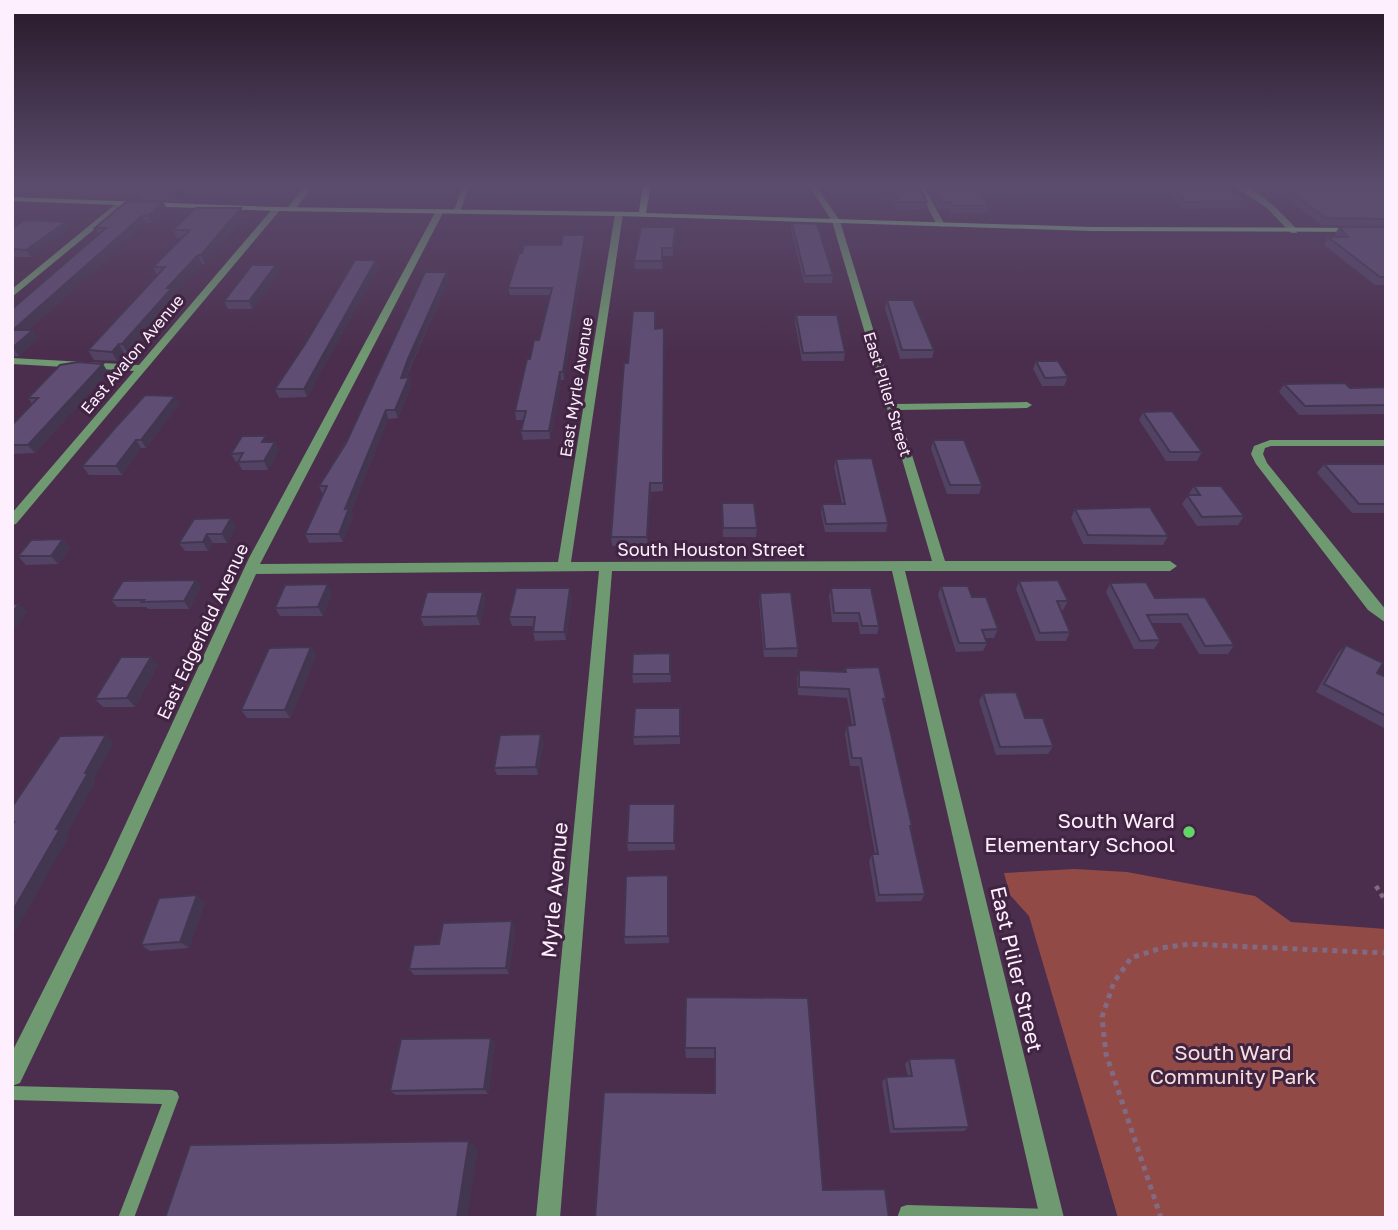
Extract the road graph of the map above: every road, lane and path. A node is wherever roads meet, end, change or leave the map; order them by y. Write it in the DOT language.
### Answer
graph roads {
  1 [pos="77,240"];
  2 [pos="250,240"];
  3 [pos="424,240"];
  4 [pos="615,240"];
  5 [pos="842,240"];
  6 [pos="12,294"];
  7 [pos="12,361"];
  8 [pos="140,368"];
  9 [pos="1027,405"];
  10 [pos="892,407"];
  11 [pos="1386,443"];
  12 [pos="12,521"];
  13 [pos="564,565"];
  14 [pos="606,566"];
  15 [pos="940,566"];
  16 [pos="1170,566"];
  17 [pos="898,568"];
  18 [pos="251,569"];
  19 [pos="1386,618"];
  20 [pos="1377,886"];
  21 [pos="1386,902"];
  22 [pos="1386,953"];
  23 [pos="12,1075"];
  24 [pos="12,1093"];
  25 [pos="127,1218"];
  26 [pos="548,1218"];
  27 [pos="905,1218"];
  28 [pos="1051,1218"];
  29 [pos="1161,1218"];
  1 -- 6 [label="street"];
  2 -- 8 [label="street, East Avalon Avenue"];
  3 -- 18 [label="street, East Edgefield Avenue"];
  4 -- 13 [label="street, East Myrle Avenue"];
  5 -- 10 [label="street, East Pliler Street"];
  7 -- 8 [label="street"];
  8 -- 12 [label="street, East Avalon Avenue"];
  9 -- 10 [label="street"];
  10 -- 15 [label="street, East Pliler Street"];
  11 -- 19 [label="street"];
  13 -- 14 [label="street, South Houston Street"];
  13 -- 18 [label="street, South Houston Street"];
  14 -- 17 [label="street, South Houston Street"];
  14 -- 26 [label="street, Myrle Avenue"];
  15 -- 16 [label="street, South Houston Street"];
  15 -- 17 [label="street, South Houston Street"];
  17 -- 28 [label="street, East Pliler Street"];
  18 -- 23 [label="street, East Edgefield Avenue"];
  20 -- 21 [label="path"];
  22 -- 29 [label="path"];
  24 -- 25 [label="lane"];
  27 -- 28 [label="lane"];
}
